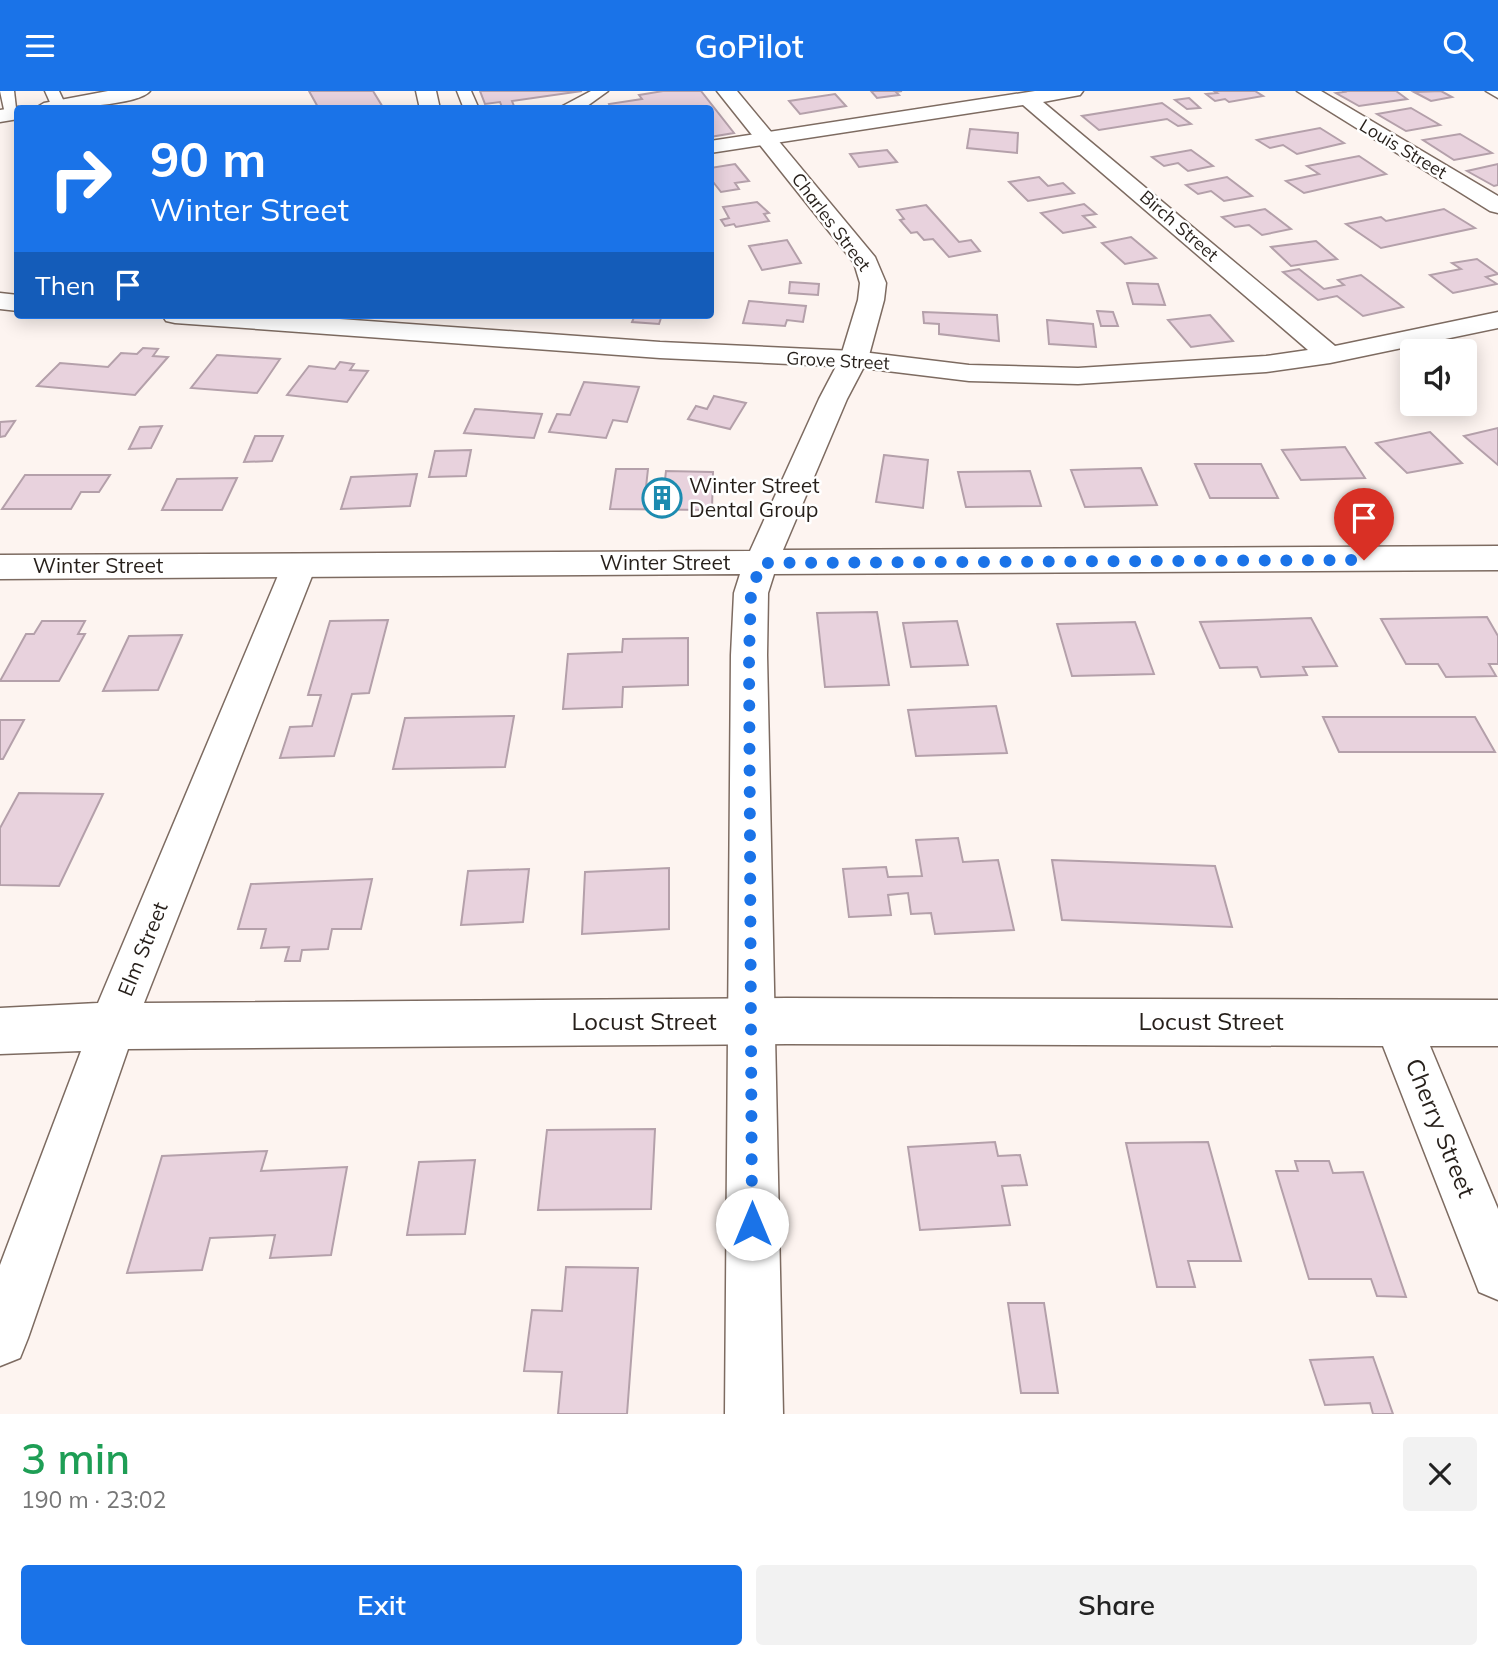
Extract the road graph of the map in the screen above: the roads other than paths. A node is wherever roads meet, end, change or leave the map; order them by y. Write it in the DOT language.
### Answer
graph roads {
  1 [pos="8,91"];
  2 [pos="140,91"];
  3 [pos="601,91"];
  4 [pos="727,91"];
  5 [pos="1073,91"];
  6 [pos="1307,91"];
  7 [pos="1493,91"];
  8 [pos="1498,93"];
  9 [pos="1028,99"];
  10 [pos="52,102"];
  11 [pos="105,103"];
  12 [pos="579,105"];
  13 [pos="10,115"];
  14 [pos="768,137"];
  15 [pos="714,146"];
  16 [pos="1498,206"];
  17 [pos="230,319"];
  18 [pos="1498,320"];
  19 [pos="1330,355"];
  20 [pos="854,359"];
  21 [pos="1498,558"];
  22 [pos="761,563"];
  23 [pos="299,566"];
  24 [pos="0,567"];
  25 [pos="751,1021"];
  26 [pos="1397,1023"];
  27 [pos="1498,1023"];
  28 [pos="113,1026"];
  29 [pos="0,1031"];
  30 [pos="1498,1273"];
  31 [pos="0,1338"];
  32 [pos="754,1414"];
  1 -- 13 [label="lane"];
  2 -- 11 [label="street"];
  3 -- 12 [label="lane"];
  4 -- 14 [label="street, Charles Street"];
  5 -- 9 [label="street"];
  6 -- 16 [label="street, Louis Street"];
  7 -- 8 [label="lane"];
  9 -- 14 [label="street"];
  9 -- 19 [label="street, Birch Street"];
  10 -- 11 [label="street"];
  14 -- 15 [label="street"];
  14 -- 20 [label="street, Charles Street"];
  17 -- 20 [label="street, Grove Street"];
  18 -- 19 [label="street, Grove Street"];
  19 -- 20 [label="street, Grove Street"];
  20 -- 22 [label="street, Charles Street"];
  21 -- 22 [label="street, Winter Street"];
  22 -- 23 [label="street, Winter Street"];
  22 -- 25 [label="street, Charles Street"];
  23 -- 24 [label="street, Winter Street"];
  23 -- 28 [label="street, Elm Street"];
  25 -- 26 [label="street, Locust Street"];
  25 -- 28 [label="street, Locust Street"];
  25 -- 32 [label="street, Charles Street"];
  26 -- 27 [label="street, Locust Street"];
  26 -- 30 [label="street, Cherry Street"];
  28 -- 29 [label="street, Locust Street"];
  28 -- 31 [label="street, Elm Street"];
}
